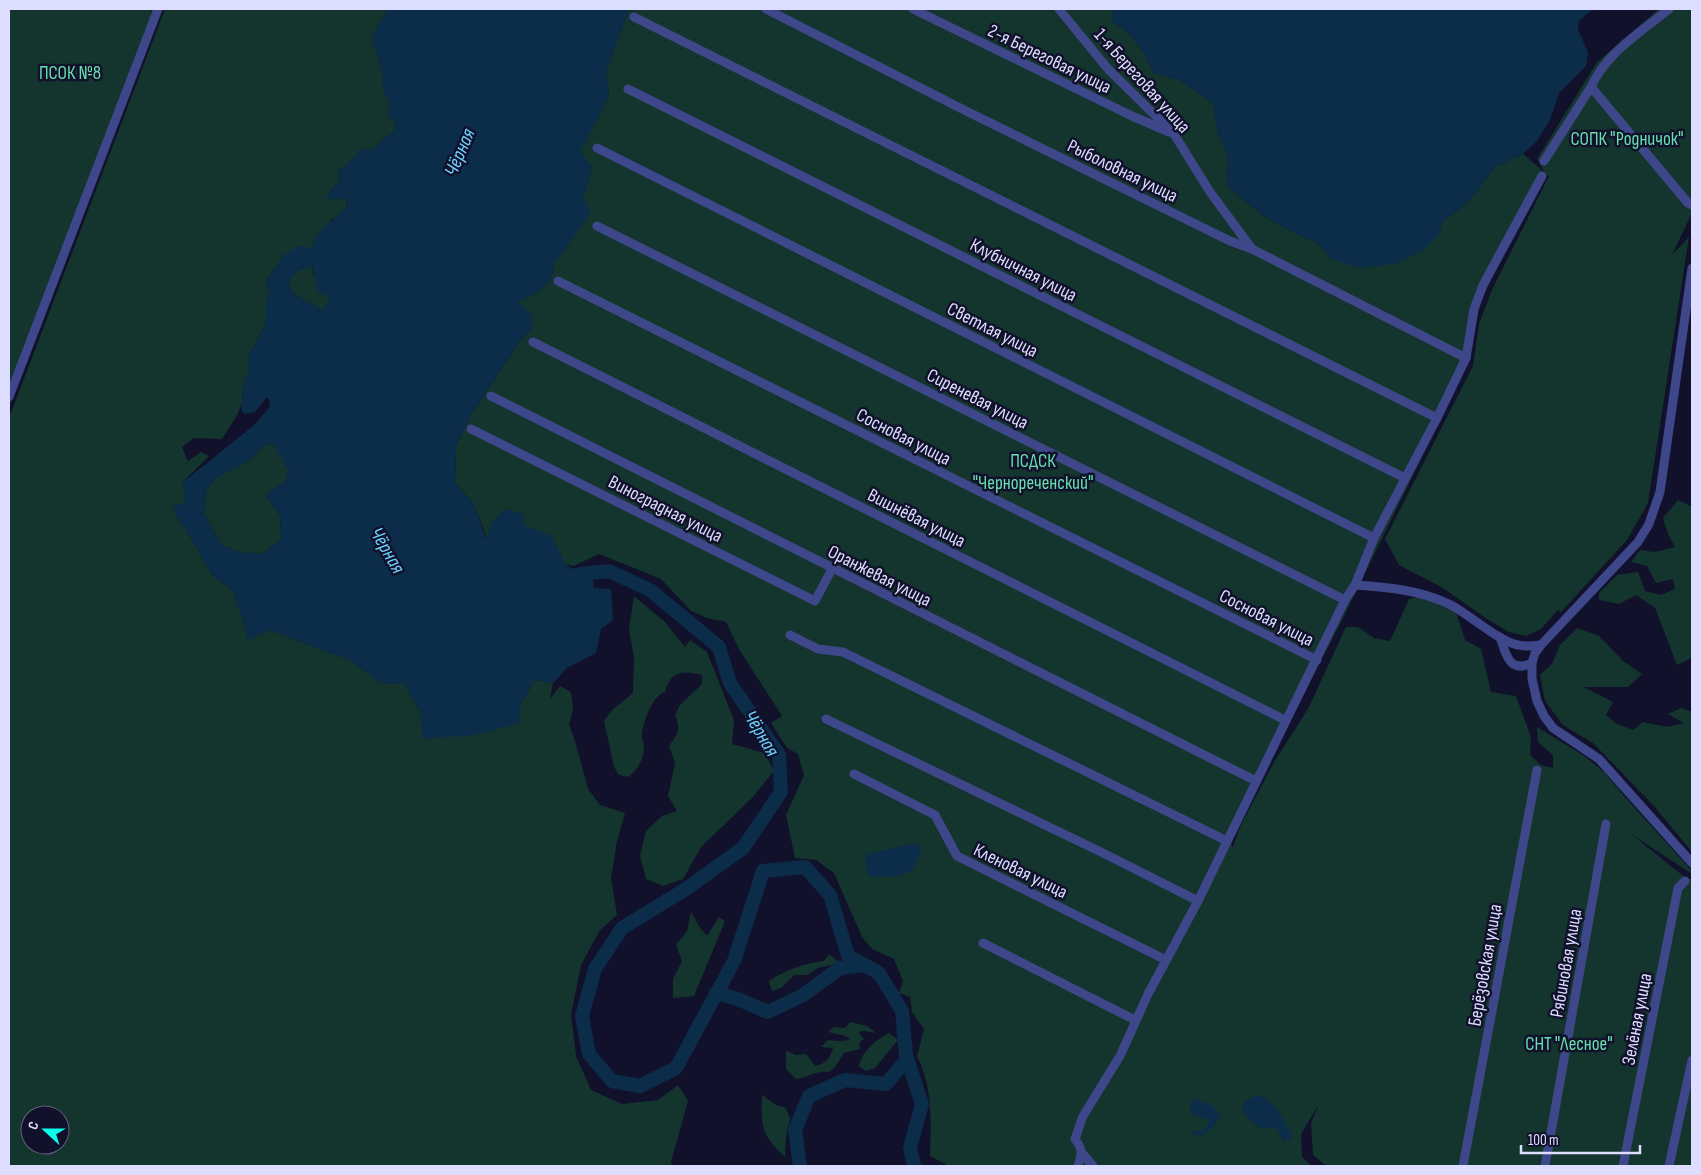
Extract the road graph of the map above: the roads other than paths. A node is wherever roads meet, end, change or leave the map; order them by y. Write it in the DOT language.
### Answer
graph roads {
  1 [pos="158,9"];
  2 [pos="766,9"];
  3 [pos="913,9"];
  4 [pos="1059,9"];
  5 [pos="1669,9"];
  6 [pos="634,17"];
  7 [pos="1591,87"];
  8 [pos="628,89"];
  9 [pos="1174,134"];
  10 [pos="597,148"];
  11 [pos="1544,162"];
  12 [pos="1542,176"];
  13 [pos="1692,206"];
  14 [pos="597,226"];
  15 [pos="1252,249"];
  16 [pos="1692,268"];
  17 [pos="558,281"];
  18 [pos="533,342"];
  19 [pos="1466,358"];
  20 [pos="491,396"];
  21 [pos="9,397"];
  22 [pos="1437,418"];
  23 [pos="471,429"];
  24 [pos="1405,478"];
  25 [pos="1374,538"];
  26 [pos="832,569"];
  27 [pos="1355,585"];
  28 [pos="1345,600"];
  29 [pos="790,634"];
  30 [pos="1500,637"];
  31 [pos="1541,645"];
  32 [pos="1316,660"];
  33 [pos="1532,662"];
  34 [pos="826,719"];
  35 [pos="1285,720"];
  36 [pos="1537,770"];
  37 [pos="854,774"];
  38 [pos="1256,782"];
  39 [pos="1606,824"];
  40 [pos="1227,841"];
  41 [pos="1692,863"];
  42 [pos="1685,881"];
  43 [pos="1198,901"];
  44 [pos="984,943"];
  45 [pos="1166,960"];
  46 [pos="1135,1020"];
  47 [pos="1692,1060"];
  48 [pos="1082,1153"];
  49 [pos="1078,1166"];
  50 [pos="1093,1166"];
  51 [pos="1463,1166"];
  52 [pos="1545,1166"];
  53 [pos="1623,1166"];
  54 [pos="1669,1166"];
  1 -- 21 [label="street"];
  2 -- 15 [label="street, Рыболовная улица"];
  3 -- 9 [label="street, 2-я Береговая улица"];
  4 -- 9 [label="street, 1-я Береговая улица"];
  5 -- 7 [label="street"];
  6 -- 22 [label="street"];
  7 -- 11 [label="street"];
  7 -- 13 [label="street"];
  8 -- 24 [label="street, Клубничная улица"];
  9 -- 15 [label="street, 1-я Береговая улица"];
  10 -- 25 [label="street, Светлая улица"];
  12 -- 19 [label="street"];
  14 -- 28 [label="street, Сиреневая улица"];
  15 -- 19 [label="street, Рыболовная улица"];
  16 -- 31 [label="street"];
  17 -- 32 [label="street, Сосновая улица"];
  18 -- 35 [label="street, Вишнёвая улица"];
  19 -- 22 [label="street"];
  20 -- 26 [label="street, Оранжевая улица"];
  22 -- 24 [label="street"];
  23 -- 26 [label="street, Виноградная улица"];
  24 -- 25 [label="street"];
  25 -- 27 [label="street"];
  26 -- 38 [label="street, Оранжевая улица"];
  27 -- 28 [label="street"];
  27 -- 30 [label="street"];
  28 -- 32 [label="street"];
  29 -- 40 [label="street"];
  30 -- 31 [label="street"];
  30 -- 33 [label="street"];
  31 -- 33 [label="street"];
  32 -- 35 [label="street"];
  33 -- 41 [label="street"];
  34 -- 43 [label="street"];
  35 -- 38 [label="street"];
  36 -- 51 [label="street, Берёзовская улица"];
  37 -- 45 [label="street, Кленовая улица"];
  38 -- 40 [label="street"];
  39 -- 52 [label="street, Рябиновая улица"];
  40 -- 43 [label="street"];
  42 -- 53 [label="street, Зелёная улица"];
  43 -- 45 [label="street"];
  44 -- 46 [label="street"];
  45 -- 46 [label="street"];
  46 -- 48 [label="street"];
  47 -- 54 [label="street"];
  48 -- 49 [label="street"];
  48 -- 50 [label="street"];
}
